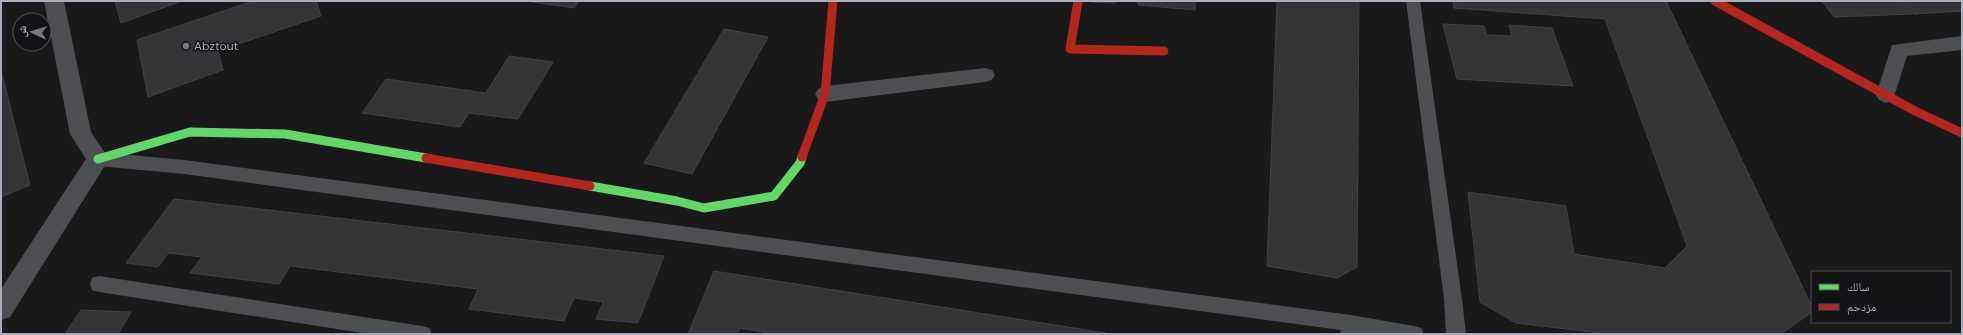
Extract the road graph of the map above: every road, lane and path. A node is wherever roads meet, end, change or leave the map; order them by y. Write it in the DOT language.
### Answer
graph roads {
  1 [pos="54,1"];
  2 [pos="834,1"];
  3 [pos="1078,1"];
  4 [pos="1414,1"];
  5 [pos="1715,1"];
  6 [pos="1962,44"];
  7 [pos="1164,51"];
  8 [pos="985,75"];
  9 [pos="825,94"];
  10 [pos="1886,95"];
  11 [pos="1962,133"];
  12 [pos="98,159"];
  13 [pos="99,284"];
  14 [pos="1,310"];
  15 [pos="1350,328"];
  16 [pos="422,334"];
  17 [pos="1414,334"];
  18 [pos="1456,334"];
  1 -- 12 [label="street"];
  2 -- 9 [label="street"];
  3 -- 7 [label="street"];
  4 -- 18 [label="lane"];
  5 -- 10 [label="street"];
  6 -- 10 [label="street"];
  8 -- 9 [label="street"];
  9 -- 12 [label="street"];
  10 -- 11 [label="street"];
  12 -- 14 [label="street"];
  12 -- 15 [label="lane"];
  13 -- 16 [label="lane"];
  15 -- 17 [label="lane"];
}
